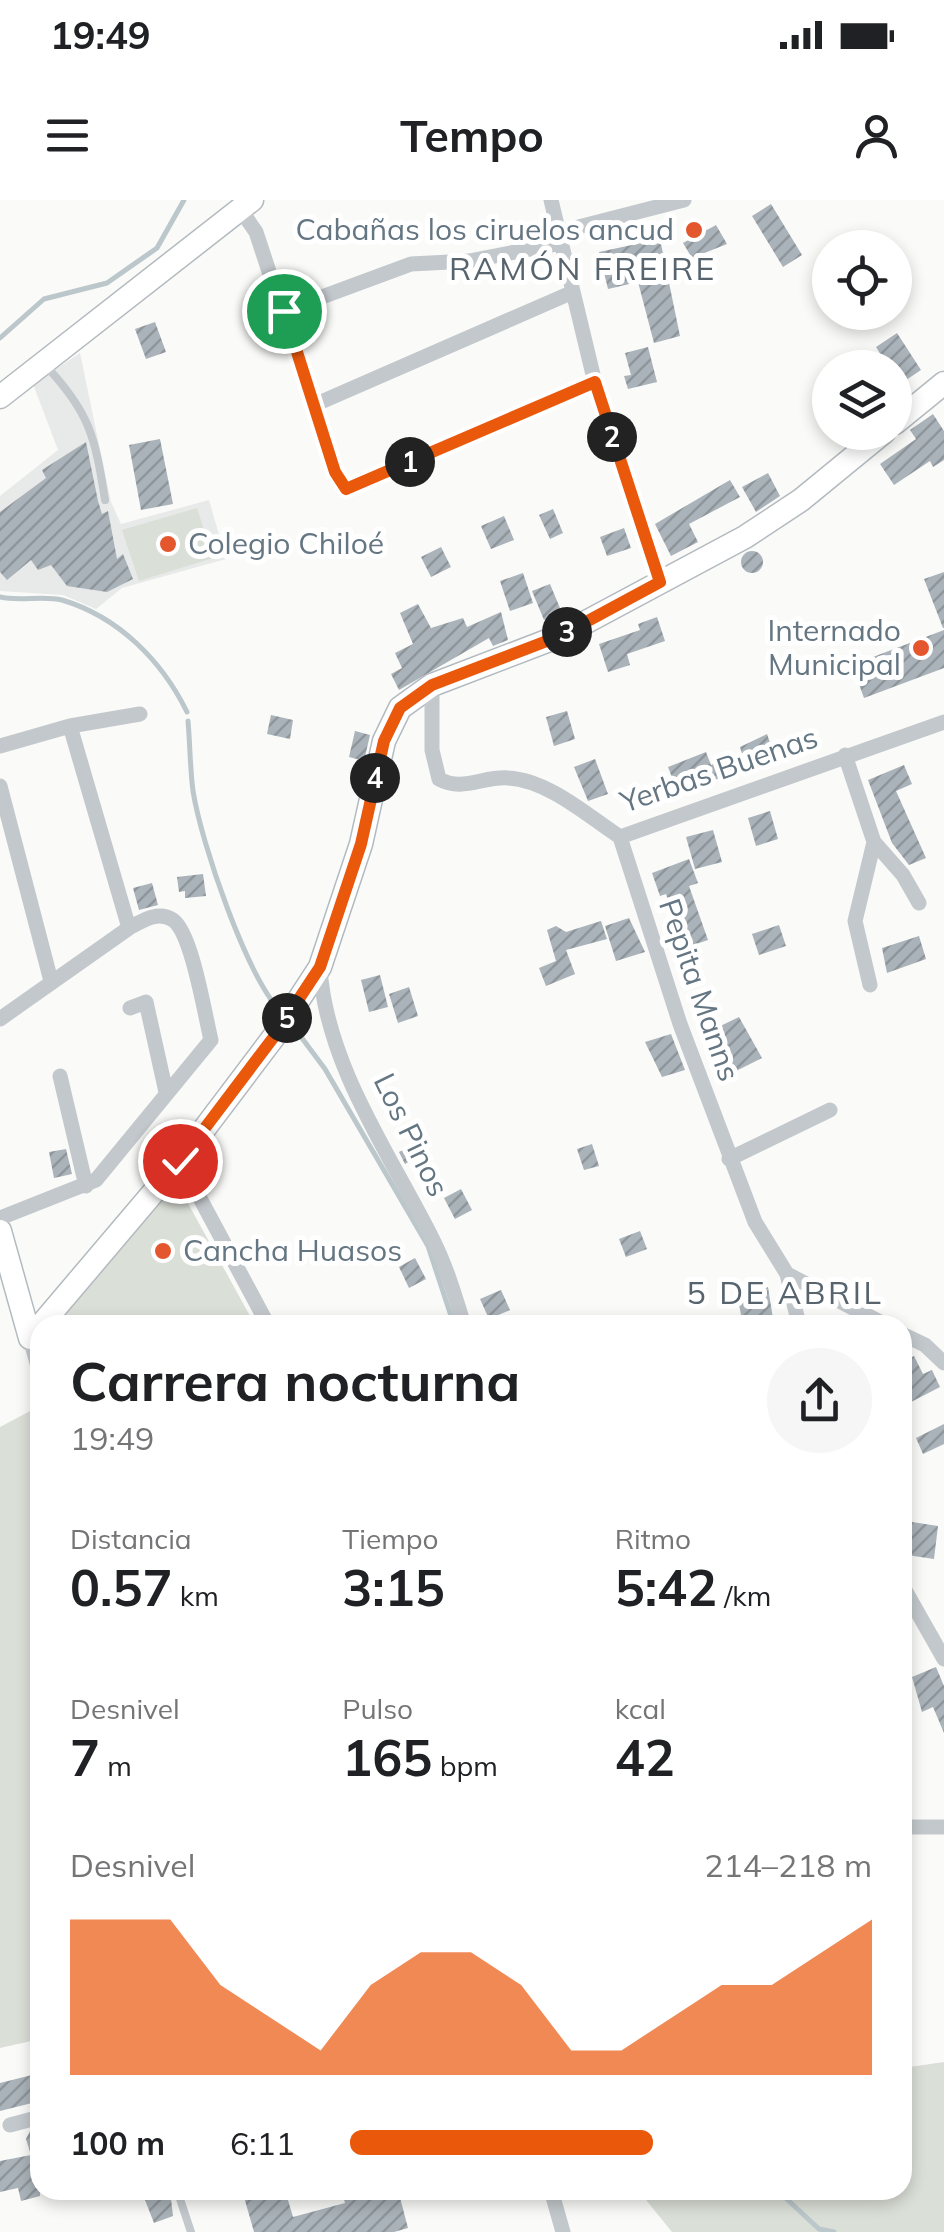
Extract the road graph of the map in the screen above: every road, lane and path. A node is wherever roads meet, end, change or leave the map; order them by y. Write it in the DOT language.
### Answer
graph roads {
  1 [pos="552,200"];
  2 [pos="684,200"];
  3 [pos="246,204"];
  4 [pos="560,238"];
  5 [pos="573,292"];
  6 [pos="284,311"];
  7 [pos="43,363"];
  8 [pos="595,382"];
  9 [pos="944,383"];
  10 [pos="0,397"];
  11 [pos="314,405"];
  12 [pos="912,409"];
  13 [pos="862,450"];
  14 [pos="105,500"];
  15 [pos="660,582"];
  16 [pos="432,685"];
  17 [pos="140,714"];
  18 [pos="944,722"];
  19 [pos="70,726"];
  20 [pos="0,746"];
  21 [pos="846,756"];
  22 [pos="0,786"];
  23 [pos="620,837"];
  24 [pos="874,842"];
  25 [pos="919,904"];
  26 [pos="129,928"];
  27 [pos="320,967"];
  28 [pos="51,981"];
  29 [pos="870,985"];
  30 [pos="130,1008"];
  31 [pos="0,1019"];
  32 [pos="60,1076"];
  33 [pos="166,1092"];
  34 [pos="830,1110"];
  35 [pos="729,1160"];
  36 [pos="180,1161"];
  37 [pos="86,1186"];
  38 [pos="0,1218"];
  39 [pos="0,1231"];
  40 [pos="787,1274"];
  41 [pos="8,1287"];
  42 [pos="50,1315"];
  43 [pos="263,1315"];
  44 [pos="460,1315"];
  45 [pos="797,1315"];
  46 [pos="867,1315"];
  47 [pos="30,1320"];
  48 [pos="912,1339"];
  49 [pos="944,1363"];
  50 [pos="912,1605"];
  51 [pos="938,1636"];
  52 [pos="944,1659"];
  53 [pos="912,1827"];
  54 [pos="944,1827"];
  55 [pos="30,2121"];
  56 [pos="10,2126"];
  57 [pos="181,2200"];
  58 [pos="554,2200"];
  59 [pos="191,2232"];
  60 [pos="563,2232"];
  1 -- 4 [label="street"];
  2 -- 4 [label="street"];
  3 -- 6 [label="street"];
  3 -- 7 [label="street"];
  4 -- 5 [label="street"];
  4 -- 6 [label="street"];
  5 -- 8 [label="street"];
  5 -- 11 [label="street"];
  6 -- 11 [label="street"];
  7 -- 10 [label="street"];
  7 -- 14 [label="lane"];
  8 -- 11 [label="street"];
  8 -- 15 [label="street"];
  9 -- 12 [label="street"];
  13 -- 15 [label="street"];
  15 -- 16 [label="street"];
  16 -- 23 [label="street, Yerbas Buenas"];
  16 -- 27 [label="street"];
  17 -- 19 [label="street"];
  18 -- 21 [label="street, Yerbas Buenas"];
  19 -- 20 [label="street"];
  19 -- 26 [label="street"];
  21 -- 23 [label="street, Yerbas Buenas"];
  21 -- 24 [label="street"];
  22 -- 28 [label="street"];
  23 -- 35 [label="street, Pepita Manns"];
  24 -- 25 [label="street"];
  24 -- 29 [label="street"];
  26 -- 28 [label="street"];
  26 -- 33 [label="street"];
  27 -- 36 [label="street"];
  27 -- 44 [label="street, Los Pinos"];
  28 -- 31 [label="street"];
  30 -- 33 [label="street"];
  32 -- 37 [label="street"];
  33 -- 37 [label="street"];
  34 -- 35 [label="street"];
  35 -- 40 [label="street, Pepita Manns"];
  36 -- 42 [label="street"];
  36 -- 43 [label="street"];
  37 -- 38 [label="street"];
  39 -- 41 [label="street"];
  40 -- 45 [label="street"];
  40 -- 46 [label="street"];
  41 -- 47 [label="street"];
  48 -- 49 [label="street"];
  50 -- 51 [label="street"];
  51 -- 52 [label="street"];
  53 -- 54 [label="street"];
  55 -- 56 [label="street"];
  57 -- 59 [label="lane"];
  58 -- 60 [label="street"];
}
